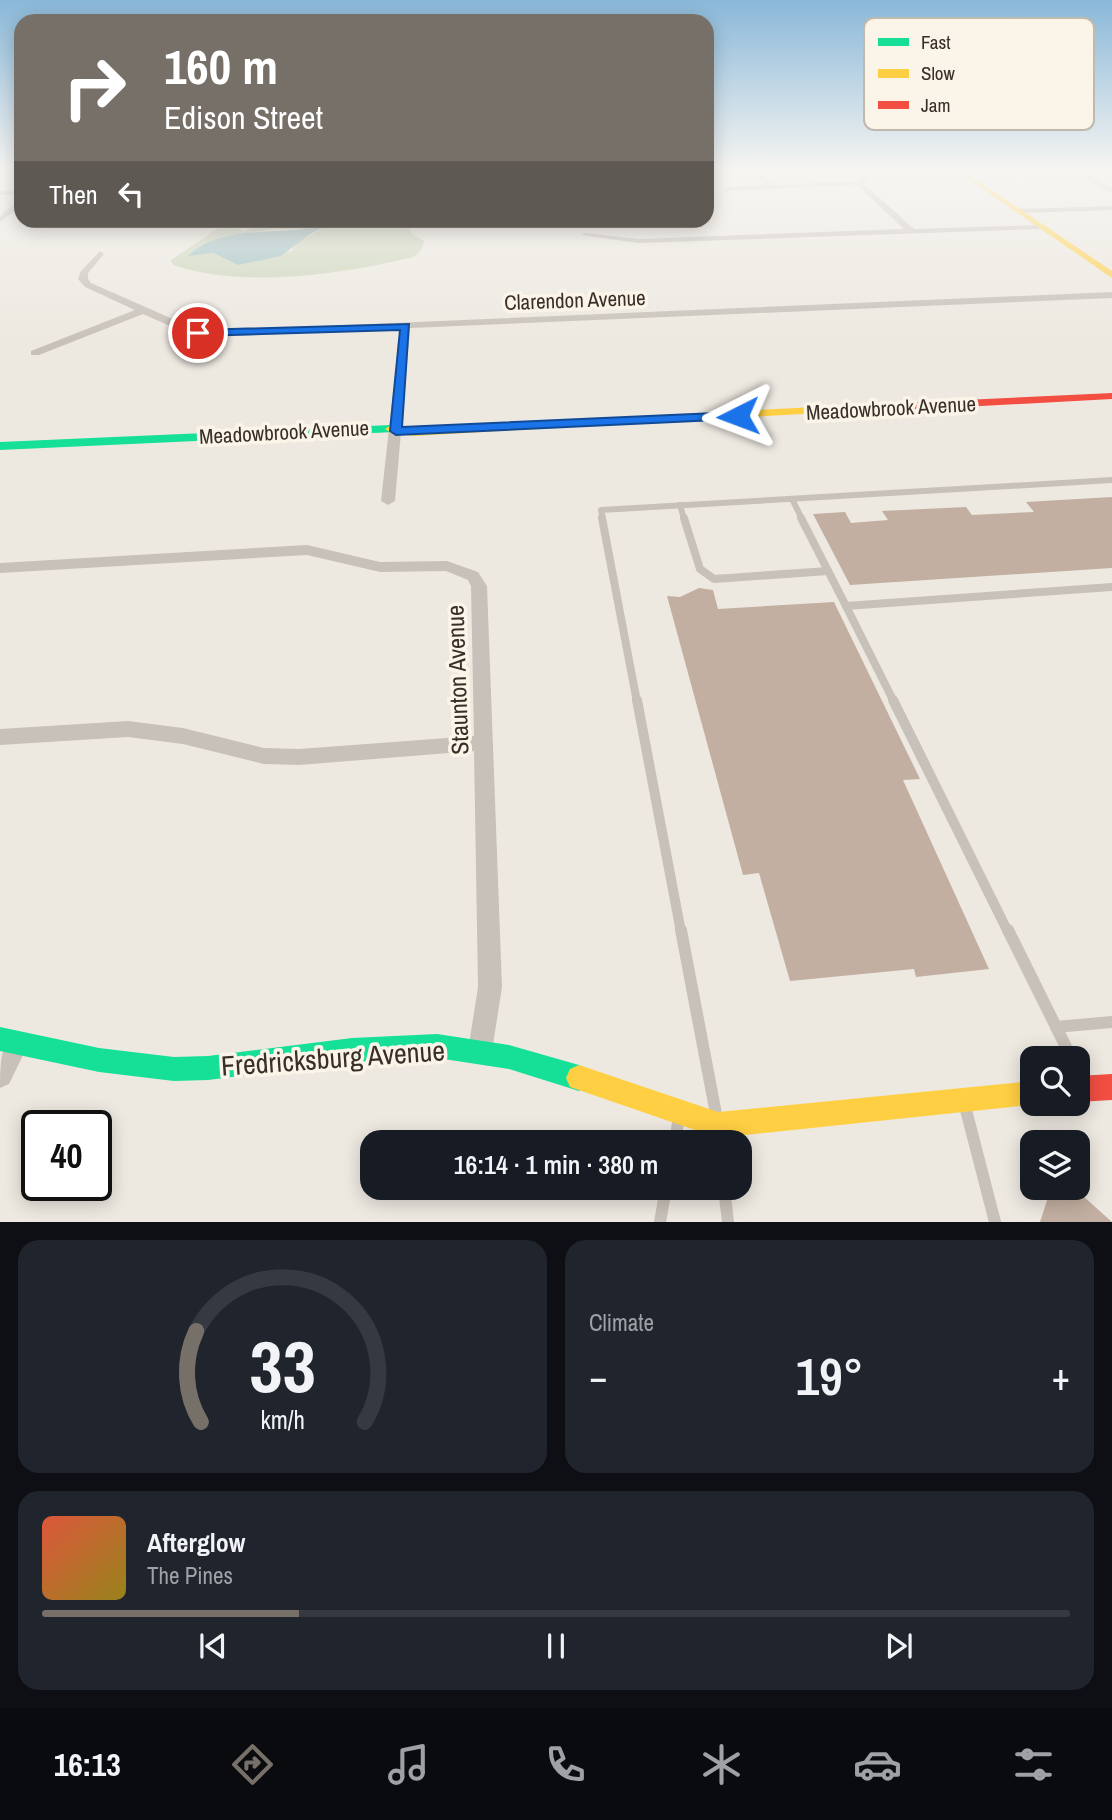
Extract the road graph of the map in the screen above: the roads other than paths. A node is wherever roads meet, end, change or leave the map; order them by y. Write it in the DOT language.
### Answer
graph roads {
  1 [pos="907,227"];
  2 [pos="1041,227"];
  3 [pos="911,231"];
  4 [pos="585,235"];
  5 [pos="100,254"];
  6 [pos="1112,275"];
  7 [pos="1112,295"];
  8 [pos="144,310"];
  9 [pos="405,326"];
  10 [pos="35,353"];
  11 [pos="1112,397"];
  12 [pos="396,431"];
  13 [pos="0,446"];
  14 [pos="1112,480"];
  15 [pos="792,499"];
  16 [pos="388,501"];
  17 [pos="680,505"];
  18 [pos="0,568"];
  19 [pos="828,571"];
  20 [pos="1112,587"];
  21 [pos="846,606"];
  22 [pos="0,737"];
  23 [pos="483,743"];
  24 [pos="1112,1022"];
  25 [pos="1056,1027"];
  26 [pos="8,1041"];
  27 [pos="1066,1046"];
  28 [pos="480,1051"];
  29 [pos="0,1075"];
  30 [pos="1090,1085"];
  31 [pos="1112,1087"];
  32 [pos="1020,1095"];
  33 [pos="964,1101"];
  34 [pos="680,1115"];
  35 [pos="677,1130"];
  36 [pos="718,1130"];
  37 [pos="664,1200"];
  38 [pos="725,1200"];
  39 [pos="660,1222"];
  40 [pos="728,1222"];
  41 [pos="995,1222"];
  1 -- 3 [label="street"];
  2 -- 3 [label="street"];
  2 -- 6 [label="street"];
  3 -- 4 [label="street"];
  5 -- 8 [label="street, Clarendon Avenue"];
  7 -- 9 [label="street, Clarendon Avenue"];
  8 -- 9 [label="street, Clarendon Avenue"];
  8 -- 10 [label="street"];
  9 -- 12 [label="street"];
  11 -- 12 [label="street, Meadowbrook Avenue"];
  12 -- 13 [label="street, Meadowbrook Avenue"];
  12 -- 16 [label="street"];
  14 -- 15 [label="lane"];
  15 -- 17 [label="lane"];
  15 -- 19 [label="lane"];
  17 -- 19 [label="lane"];
  17 -- 36 [label="lane"];
  18 -- 23 [label="street, Staunton Avenue"];
  19 -- 21 [label="lane"];
  20 -- 21 [label="lane"];
  21 -- 25 [label="lane"];
  22 -- 23 [label="street"];
  23 -- 28 [label="street, Staunton Avenue"];
  24 -- 25 [label="lane"];
  25 -- 27 [label="lane"];
  26 -- 28 [label="street, Fredricksburg Avenue"];
  26 -- 29 [label="street"];
  28 -- 34 [label="street, Fredricksburg Avenue"];
  30 -- 31 [label="street"];
  32 -- 33 [label="street, Fredricksburg Avenue"];
  33 -- 36 [label="street, Fredricksburg Avenue"];
  33 -- 41 [label="lane"];
  34 -- 35 [label="lane"];
  34 -- 36 [label="street, Fredricksburg Avenue"];
  37 -- 39 [label="lane"];
  38 -- 40 [label="lane"];
}
